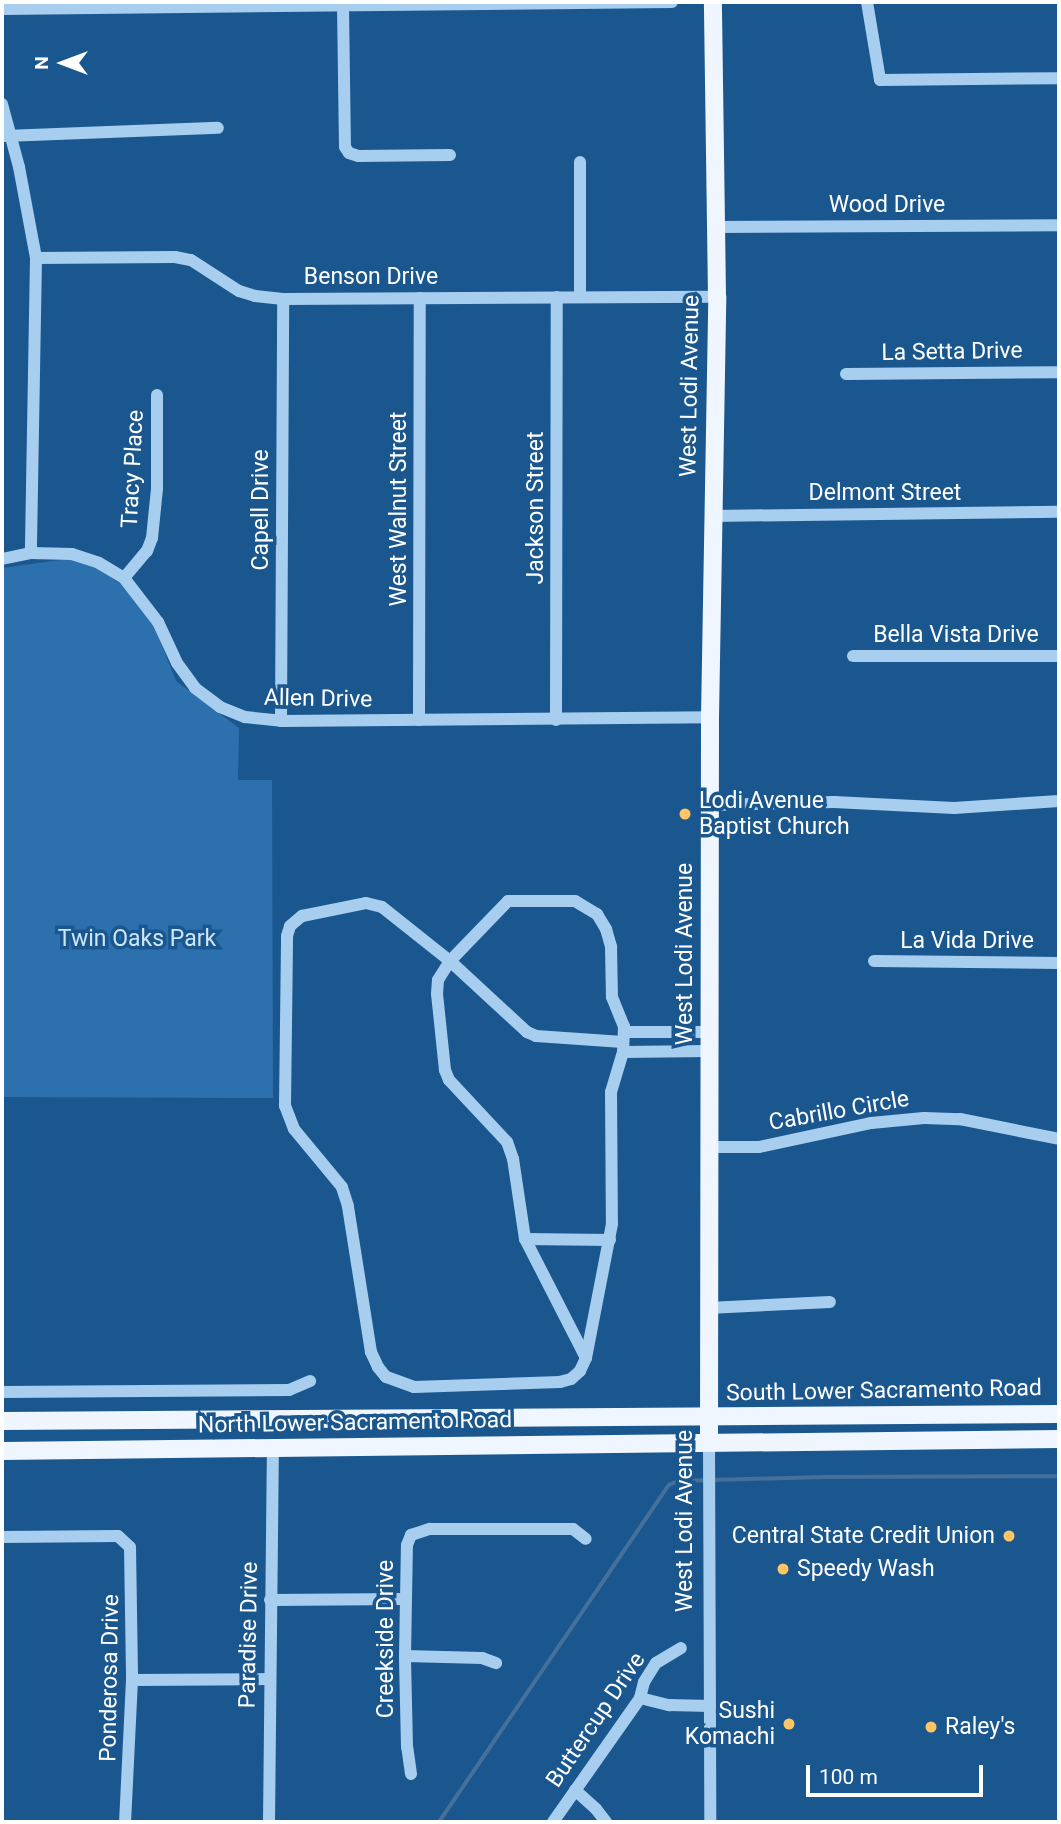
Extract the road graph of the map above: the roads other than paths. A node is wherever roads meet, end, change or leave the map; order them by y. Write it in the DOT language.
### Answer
graph roads {
  1 [pos="672,2"];
  2 [pos="713,2"];
  3 [pos="867,2"];
  4 [pos="419,3"];
  5 [pos="567,3"];
  6 [pos="280,4"];
  7 [pos="132,5"];
  8 [pos="343,5"];
  9 [pos="2,9"];
  10 [pos="1059,78"];
  11 [pos="2,103"];
  12 [pos="218,128"];
  13 [pos="6,136"];
  14 [pos="450,155"];
  15 [pos="580,162"];
  16 [pos="1059,225"];
  17 [pos="715,227"];
  18 [pos="36,258"];
  19 [pos="580,296"];
  20 [pos="557,297"];
  21 [pos="717,297"];
  22 [pos="420,298"];
  23 [pos="283,299"];
  24 [pos="1059,372"];
  25 [pos="846,374"];
  26 [pos="157,395"];
  27 [pos="1059,512"];
  28 [pos="712,516"];
  29 [pos="31,552"];
  30 [pos="2,559"];
  31 [pos="124,578"];
  32 [pos="853,656"];
  33 [pos="1059,656"];
  34 [pos="710,717"];
  35 [pos="419,720"];
  36 [pos="556,720"];
  37 [pos="281,721"];
  38 [pos="1059,802"];
  39 [pos="710,805"];
  40 [pos="450,961"];
  41 [pos="874,961"];
  42 [pos="1059,962"];
  43 [pos="709,1041"];
  44 [pos="623,1042"];
  45 [pos="1059,1139"];
  46 [pos="709,1147"];
  47 [pos="525,1239"];
  48 [pos="610,1240"];
  49 [pos="830,1302"];
  50 [pos="709,1308"];
  51 [pos="586,1358"];
  52 [pos="310,1381"];
  53 [pos="2,1392"];
  54 [pos="1059,1416"];
  55 [pos="709,1417"];
  56 [pos="2,1421"];
  57 [pos="320,1421"];
  58 [pos="1059,1439"];
  59 [pos="944,1440"];
  60 [pos="709,1441"];
  61 [pos="274,1449"];
  62 [pos="2,1451"];
  63 [pos="2,1537"];
  64 [pos="586,1539"];
  65 [pos="405,1599"];
  66 [pos="270,1600"];
  67 [pos="681,1648"];
  68 [pos="405,1656"];
  69 [pos="496,1663"];
  70 [pos="269,1679"];
  71 [pos="132,1681"];
  72 [pos="640,1698"];
  73 [pos="710,1706"];
  74 [pos="411,1774"];
  75 [pos="575,1790"];
  76 [pos="125,1822"];
  77 [pos="269,1822"];
  78 [pos="553,1822"];
  79 [pos="606,1822"];
  80 [pos="710,1822"];
  1 -- 5 [label="street"];
  2 -- 17 [label="main road, West Lodi Avenue"];
  3 -- 10 [label="street"];
  4 -- 5 [label="street"];
  4 -- 8 [label="street"];
  6 -- 7 [label="street"];
  6 -- 8 [label="street"];
  7 -- 9 [label="street"];
  8 -- 14 [label="street"];
  11 -- 13 [label="street"];
  12 -- 13 [label="street"];
  13 -- 18 [label="street"];
  15 -- 19 [label="street"];
  16 -- 17 [label="street, Wood Drive"];
  17 -- 21 [label="main road, West Lodi Avenue"];
  18 -- 23 [label="street, Benson Drive"];
  18 -- 29 [label="street"];
  19 -- 20 [label="street, Benson Drive"];
  19 -- 21 [label="street, Benson Drive"];
  20 -- 22 [label="street, Benson Drive"];
  20 -- 36 [label="street, Jackson Street"];
  21 -- 28 [label="main road, West Lodi Avenue"];
  22 -- 23 [label="street, Benson Drive"];
  22 -- 35 [label="street, West Walnut Street"];
  23 -- 37 [label="street, Capell Drive"];
  24 -- 25 [label="street, La Setta Drive"];
  26 -- 31 [label="street, Tracy Place"];
  27 -- 28 [label="street, Delmont Street"];
  28 -- 34 [label="main road, West Lodi Avenue"];
  29 -- 30 [label="street, Allen Drive"];
  29 -- 31 [label="street, Allen Drive"];
  31 -- 37 [label="street, Allen Drive"];
  32 -- 33 [label="street, Bella Vista Drive"];
  34 -- 36 [label="street, Allen Drive"];
  34 -- 39 [label="main road, West Lodi Avenue"];
  35 -- 36 [label="street, Allen Drive"];
  35 -- 37 [label="street, Allen Drive"];
  38 -- 39 [label="street"];
  39 -- 43 [label="main road, West Lodi Avenue"];
  40 -- 44 [label="street"];
  40 -- 44 [label="street"];
  40 -- 47 [label="street"];
  40 -- 51 [label="street"];
  41 -- 42 [label="street, La Vida Drive"];
  43 -- 44 [label="street"];
  43 -- 44 [label="street"];
  43 -- 46 [label="main road, West Lodi Avenue"];
  44 -- 48 [label="street"];
  45 -- 46 [label="street, Cabrillo Circle"];
  46 -- 50 [label="main road, West Lodi Avenue"];
  47 -- 48 [label="street"];
  47 -- 51 [label="street"];
  48 -- 51 [label="street"];
  49 -- 50 [label="street"];
  50 -- 55 [label="main road, West Lodi Avenue"];
  52 -- 53 [label="street"];
  54 -- 55 [label="main road, South Lower Sacramento Road"];
  54 -- 59 [label="main road"];
  55 -- 57 [label="main road, North Lower Sacramento Road"];
  55 -- 60 [label="main road, West Lodi Avenue"];
  56 -- 57 [label="main road, North Lower Sacramento Road"];
  57 -- 61 [label="main road"];
  58 -- 59 [label="main road, South Lower Sacramento Road"];
  59 -- 60 [label="main road, South Lower Sacramento Road"];
  60 -- 61 [label="main road, North Lower Sacramento Road"];
  60 -- 73 [label="street, West Lodi Avenue"];
  61 -- 62 [label="main road, North Lower Sacramento Road"];
  61 -- 66 [label="street, Paradise Drive"];
  63 -- 71 [label="street, Ponderosa Drive"];
  64 -- 65 [label="street, Creekside Drive"];
  65 -- 66 [label="street"];
  65 -- 68 [label="street, Creekside Drive"];
  66 -- 70 [label="street, Paradise Drive"];
  67 -- 72 [label="street, Buttercup Drive"];
  68 -- 69 [label="street"];
  68 -- 74 [label="street, Creekside Drive"];
  70 -- 71 [label="street"];
  70 -- 77 [label="street, Paradise Drive"];
  71 -- 76 [label="street, Ponderosa Drive"];
  72 -- 73 [label="street"];
  72 -- 75 [label="street, Buttercup Drive"];
  73 -- 80 [label="street, West Lodi Avenue"];
  75 -- 78 [label="street, Buttercup Drive"];
  75 -- 79 [label="street"];
}
